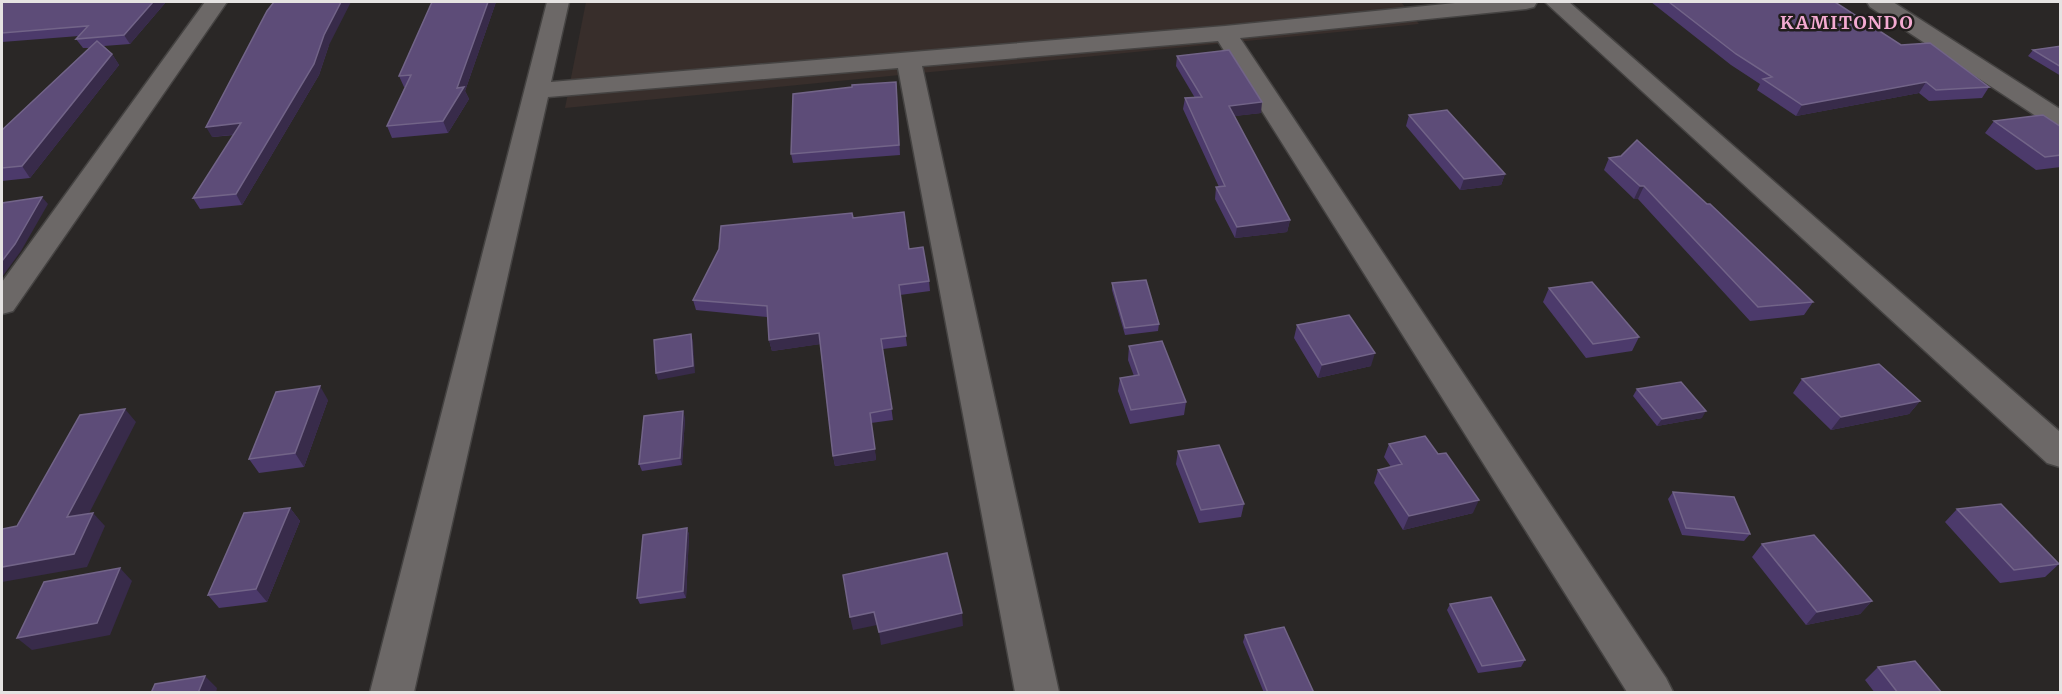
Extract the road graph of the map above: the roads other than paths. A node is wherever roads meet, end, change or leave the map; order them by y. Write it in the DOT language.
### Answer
graph roads {
  1 [pos="216,2"];
  2 [pos="558,2"];
  3 [pos="1526,2"];
  4 [pos="1556,2"];
  5 [pos="1878,2"];
  6 [pos="1225,33"];
  7 [pos="909,61"];
  8 [pos="535,91"];
  9 [pos="2061,120"];
  10 [pos="2,304"];
  11 [pos="2061,453"];
  12 [pos="392,693"];
  13 [pos="1037,693"];
  14 [pos="1651,693"];
  1 -- 10 [label="street"];
  2 -- 8 [label="street"];
  3 -- 6 [label="street"];
  4 -- 11 [label="street"];
  5 -- 9 [label="street"];
  6 -- 7 [label="street"];
  6 -- 14 [label="street"];
  7 -- 8 [label="street"];
  7 -- 13 [label="street"];
  8 -- 12 [label="street"];
}
